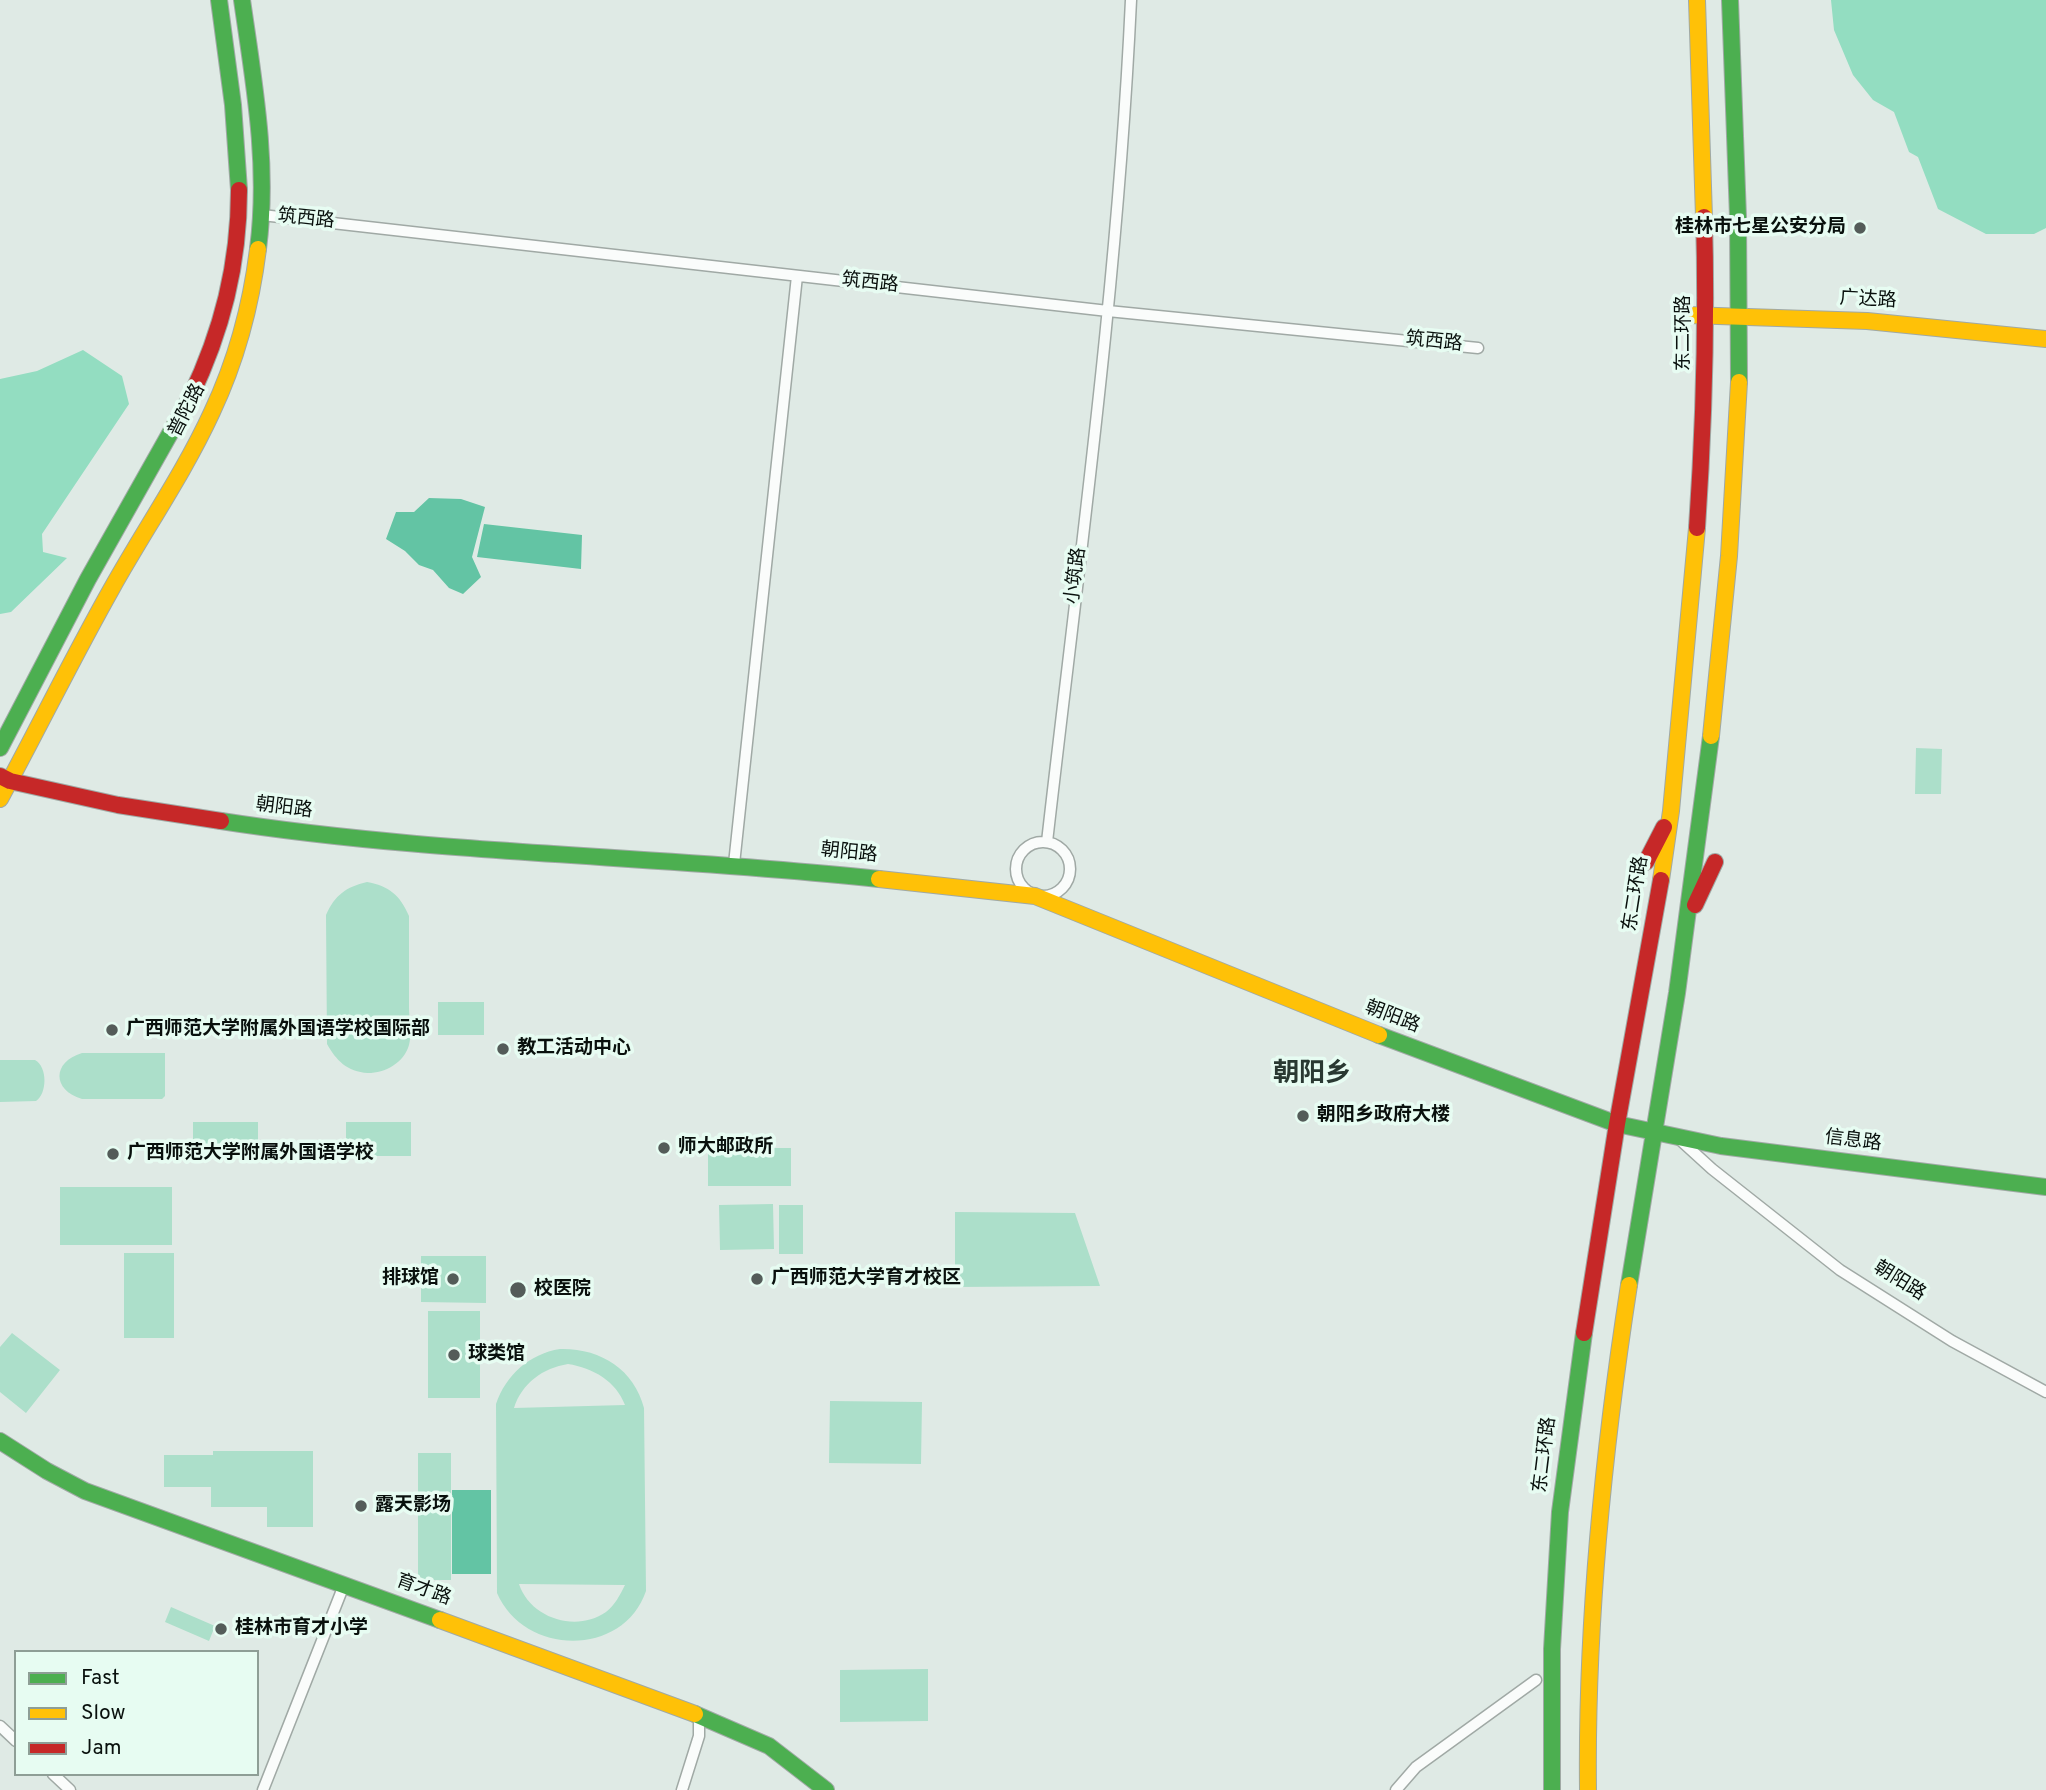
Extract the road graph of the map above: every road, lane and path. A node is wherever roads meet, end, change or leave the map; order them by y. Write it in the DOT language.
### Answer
graph roads {
  1 [pos="219,0"];
  2 [pos="242,0"];
  3 [pos="1131,0"];
  4 [pos="1697,0"];
  5 [pos="1730,0"];
  6 [pos="262,215"];
  7 [pos="797,275"];
  8 [pos="1108,311"];
  9 [pos="1688,315"];
  10 [pos="1707,315"];
  11 [pos="1740,315"];
  12 [pos="2046,339"];
  13 [pos="1478,348"];
  14 [pos="0,748"];
  15 [pos="5,778"];
  16 [pos="0,799"];
  17 [pos="1671,811"];
  18 [pos="1047,842"];
  19 [pos="1646,862"];
  20 [pos="1715,862"];
  21 [pos="734,864"];
  22 [pos="1035,896"];
  23 [pos="1687,921"];
  24 [pos="1617,1124"];
  25 [pos="1656,1132"];
  26 [pos="1678,1137"];
  27 [pos="2046,1186"];
  28 [pos="2046,1392"];
  29 [pos="0,1441"];
  30 [pos="344,1585"];
  31 [pos="1536,1681"];
  32 [pos="699,1716"];
  33 [pos="0,1726"];
  34 [pos="14,1739"];
  35 [pos="55,1776"];
  36 [pos="70,1790"];
  37 [pos="262,1790"];
  38 [pos="682,1790"];
  39 [pos="826,1790"];
  40 [pos="1396,1790"];
  41 [pos="1552,1790"];
  42 [pos="1588,1790"];
  1 -- 14 [label="main road, 普陀路"];
  2 -- 6 [label="main road, 普陀路"];
  3 -- 8 [label="street, 小筑路"];
  4 -- 10 [label="main road, 东二环路"];
  5 -- 11 [label="main road"];
  6 -- 7 [label="street, 筑西路"];
  6 -- 15 [label="main road, 普陀路"];
  7 -- 8 [label="street, 筑西路"];
  7 -- 21 [label="street"];
  8 -- 13 [label="street, 筑西路"];
  8 -- 18 [label="street, 小筑路"];
  9 -- 10 [label="main road, 广达路"];
  10 -- 11 [label="main road, 广达路"];
  10 -- 17 [label="main road, 东二环路"];
  11 -- 12 [label="main road, 广达路"];
  11 -- 23 [label="main road"];
  15 -- 16 [label="main road, 普陀路"];
  15 -- 21 [label="main road, 朝阳路"];
  17 -- 19 [label="main road"];
  17 -- 24 [label="main road, 东二环路"];
  18 -- 22 [label="street"];
  18 -- 22 [label="street"];
  20 -- 23 [label="main road"];
  21 -- 22 [label="main road, 朝阳路"];
  22 -- 24 [label="main road, 朝阳路"];
  23 -- 25 [label="main road"];
  24 -- 25 [label="main road, 朝阳路"];
  24 -- 41 [label="main road, 东二环路"];
  25 -- 26 [label="main road, 信息路"];
  25 -- 42 [label="main road"];
  26 -- 27 [label="main road, 信息路"];
  26 -- 28 [label="street, 朝阳路"];
  29 -- 30 [label="main road, 育才路"];
  30 -- 32 [label="main road, 育才路"];
  30 -- 37 [label="street"];
  31 -- 40 [label="street"];
  32 -- 38 [label="street"];
  32 -- 39 [label="main road, 育才路"];
  33 -- 34 [label="street"];
  35 -- 36 [label="street"];
}
